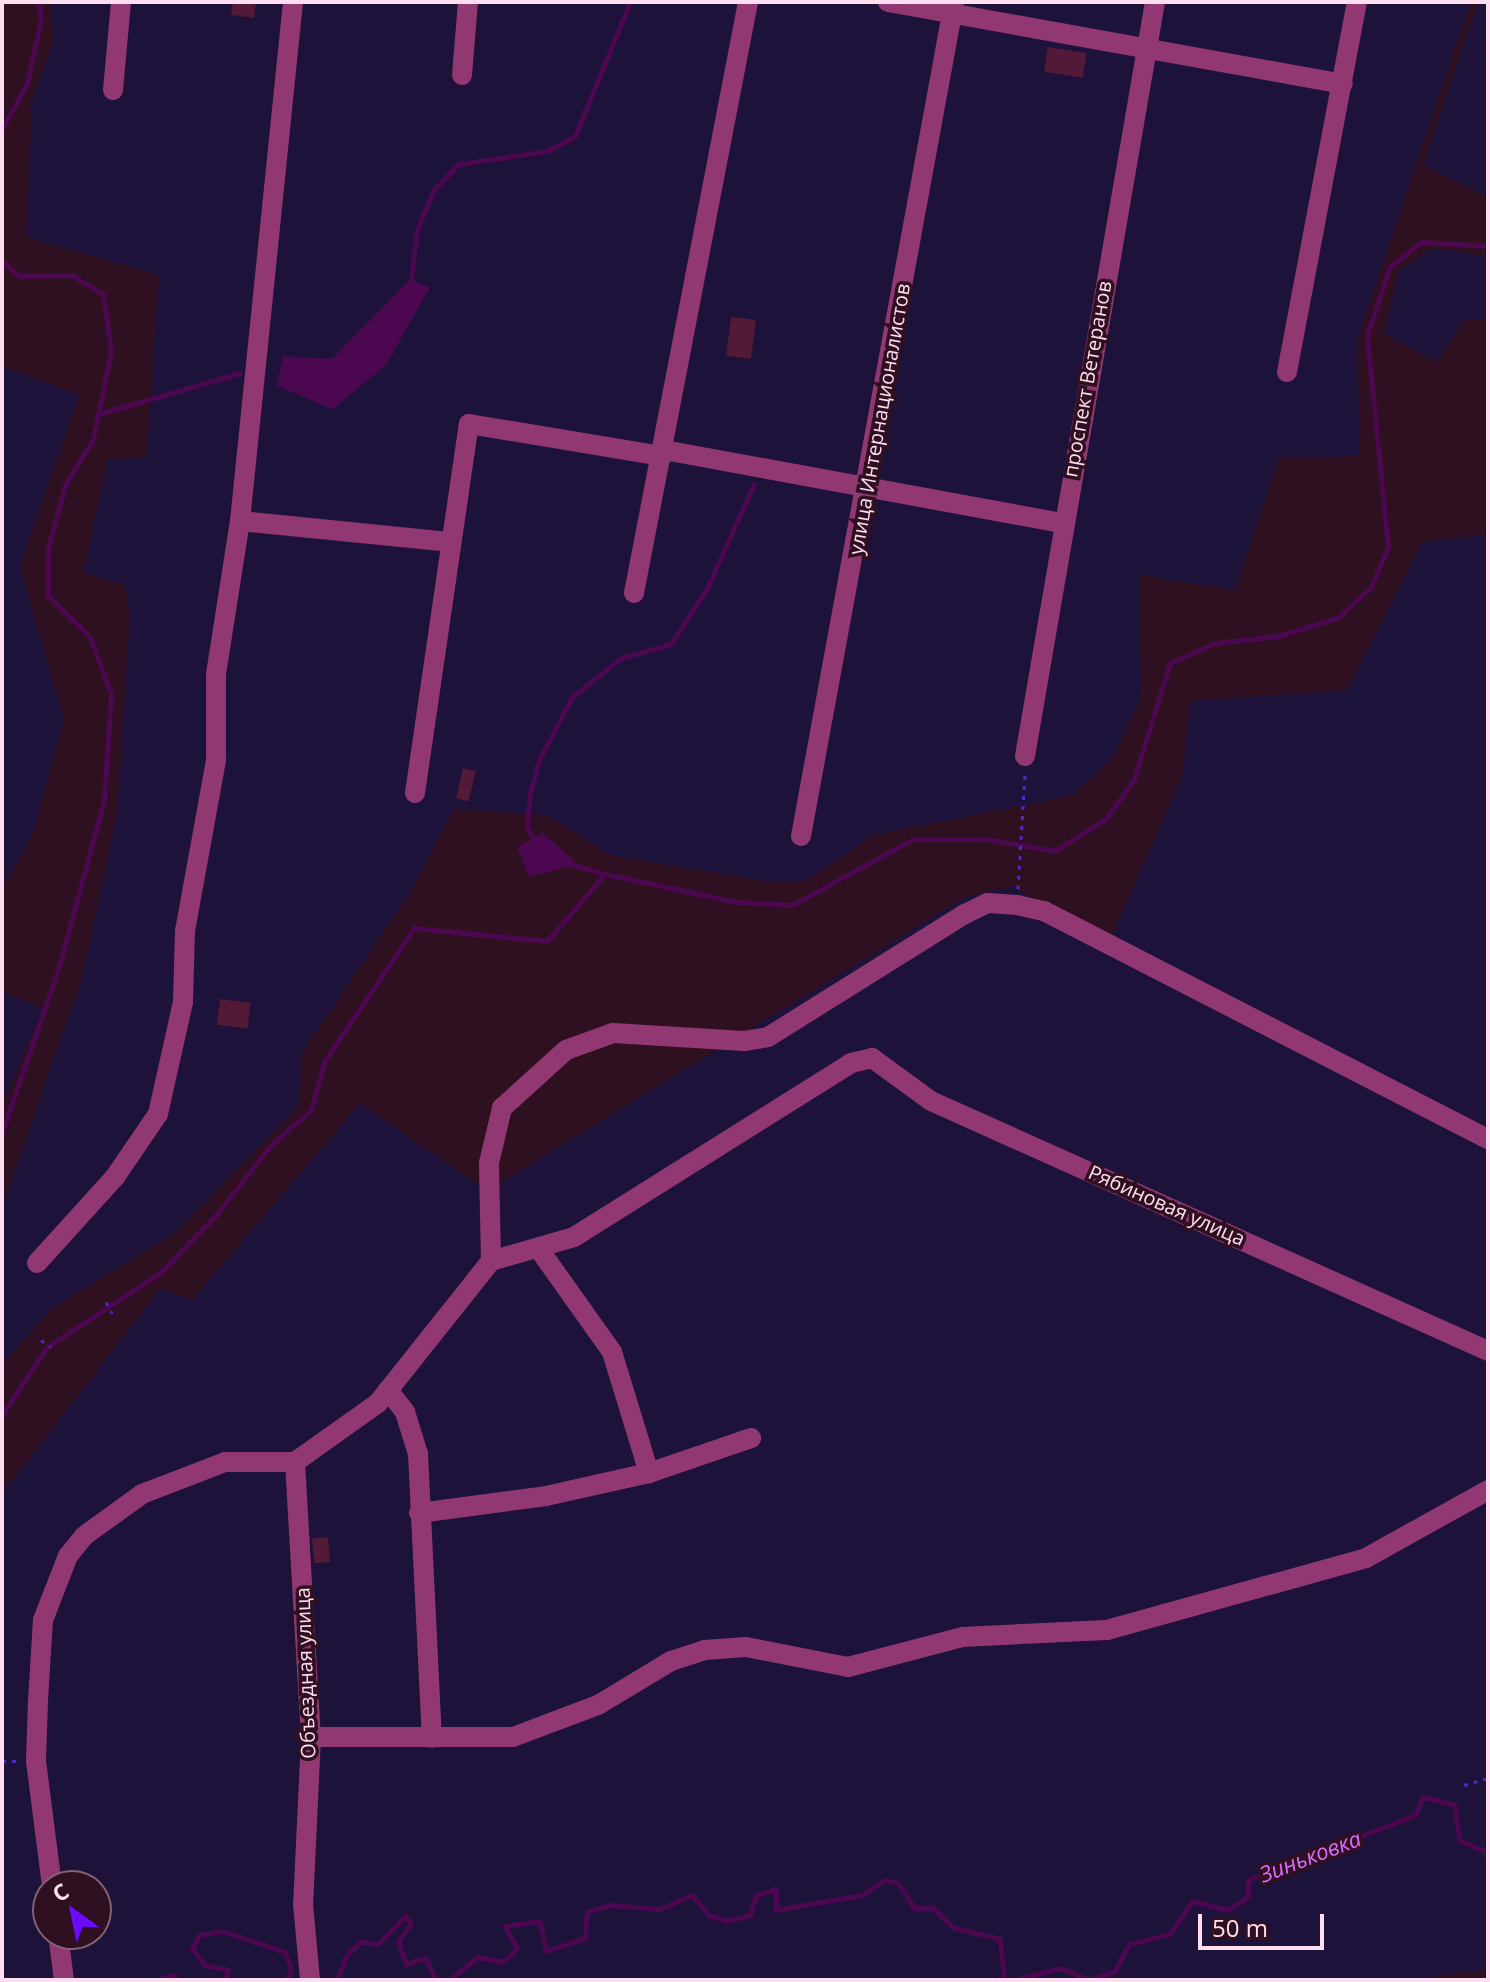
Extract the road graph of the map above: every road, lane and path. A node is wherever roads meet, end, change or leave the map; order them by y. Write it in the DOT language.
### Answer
graph roads {
  1 [pos="121,2"];
  2 [pos="293,2"];
  3 [pos="468,2"];
  4 [pos="748,2"];
  5 [pos="888,2"];
  6 [pos="1155,2"];
  7 [pos="1357,2"];
  8 [pos="954,8"];
  9 [pos="1147,44"];
  10 [pos="462,75"];
  11 [pos="1343,84"];
  12 [pos="113,90"];
  13 [pos="1287,372"];
  14 [pos="663,453"];
  15 [pos="866,487"];
  16 [pos="240,521"];
  17 [pos="1062,523"];
  18 [pos="449,542"];
  19 [pos="634,593"];
  20 [pos="1025,756"];
  21 [pos="415,793"];
  22 [pos="801,836"];
  23 [pos="1017,905"];
  24 [pos="1488,1139"];
  25 [pos="541,1252"];
  26 [pos="491,1261"];
  27 [pos="37,1263"];
  28 [pos="106,1302"];
  29 [pos="112,1313"];
  30 [pos="41,1340"];
  31 [pos="51,1347"];
  32 [pos="1488,1351"];
  33 [pos="388,1390"];
  34 [pos="751,1438"];
  35 [pos="295,1462"];
  36 [pos="649,1473"];
  37 [pos="1488,1490"];
  38 [pos="419,1513"];
  39 [pos="311,1737"];
  40 [pos="432,1738"];
  41 [pos="1488,1778"];
  42 [pos="1464,1785"];
  43 [pos="50,1870"];
  44 [pos="60,1950"];
  45 [pos="64,1980"];
  46 [pos="310,1980"];
  1 -- 12 [label="street"];
  2 -- 16 [label="street"];
  3 -- 10 [label="street"];
  4 -- 14 [label="street"];
  5 -- 8 [label="street"];
  6 -- 9 [label="street, проспект Ветеранов"];
  7 -- 11 [label="street"];
  8 -- 9 [label="street"];
  8 -- 15 [label="street, улица Интернационалистов"];
  9 -- 11 [label="street"];
  9 -- 17 [label="street, проспект Ветеранов"];
  11 -- 13 [label="street"];
  14 -- 15 [label="street"];
  14 -- 18 [label="street"];
  14 -- 19 [label="street"];
  15 -- 17 [label="street"];
  15 -- 22 [label="street, улица Интернационалистов"];
  16 -- 18 [label="street"];
  16 -- 27 [label="street"];
  17 -- 20 [label="street, проспект Ветеранов"];
  18 -- 21 [label="street"];
  20 -- 23 [label="path"];
  23 -- 24 [label="street"];
  23 -- 26 [label="street"];
  25 -- 26 [label="street"];
  25 -- 32 [label="street, Рябиновая улица"];
  25 -- 36 [label="street"];
  26 -- 33 [label="street"];
  28 -- 29 [label="path"];
  30 -- 31 [label="path"];
  33 -- 35 [label="street"];
  33 -- 38 [label="street"];
  34 -- 36 [label="street"];
  35 -- 39 [label="street, Объездная улица"];
  35 -- 43 [label="street"];
  36 -- 38 [label="street"];
  37 -- 40 [label="street"];
  38 -- 40 [label="street"];
  39 -- 40 [label="street"];
  39 -- 46 [label="street, Объездная улица"];
  41 -- 42 [label="path"];
  44 -- 45 [label="street"];
}
